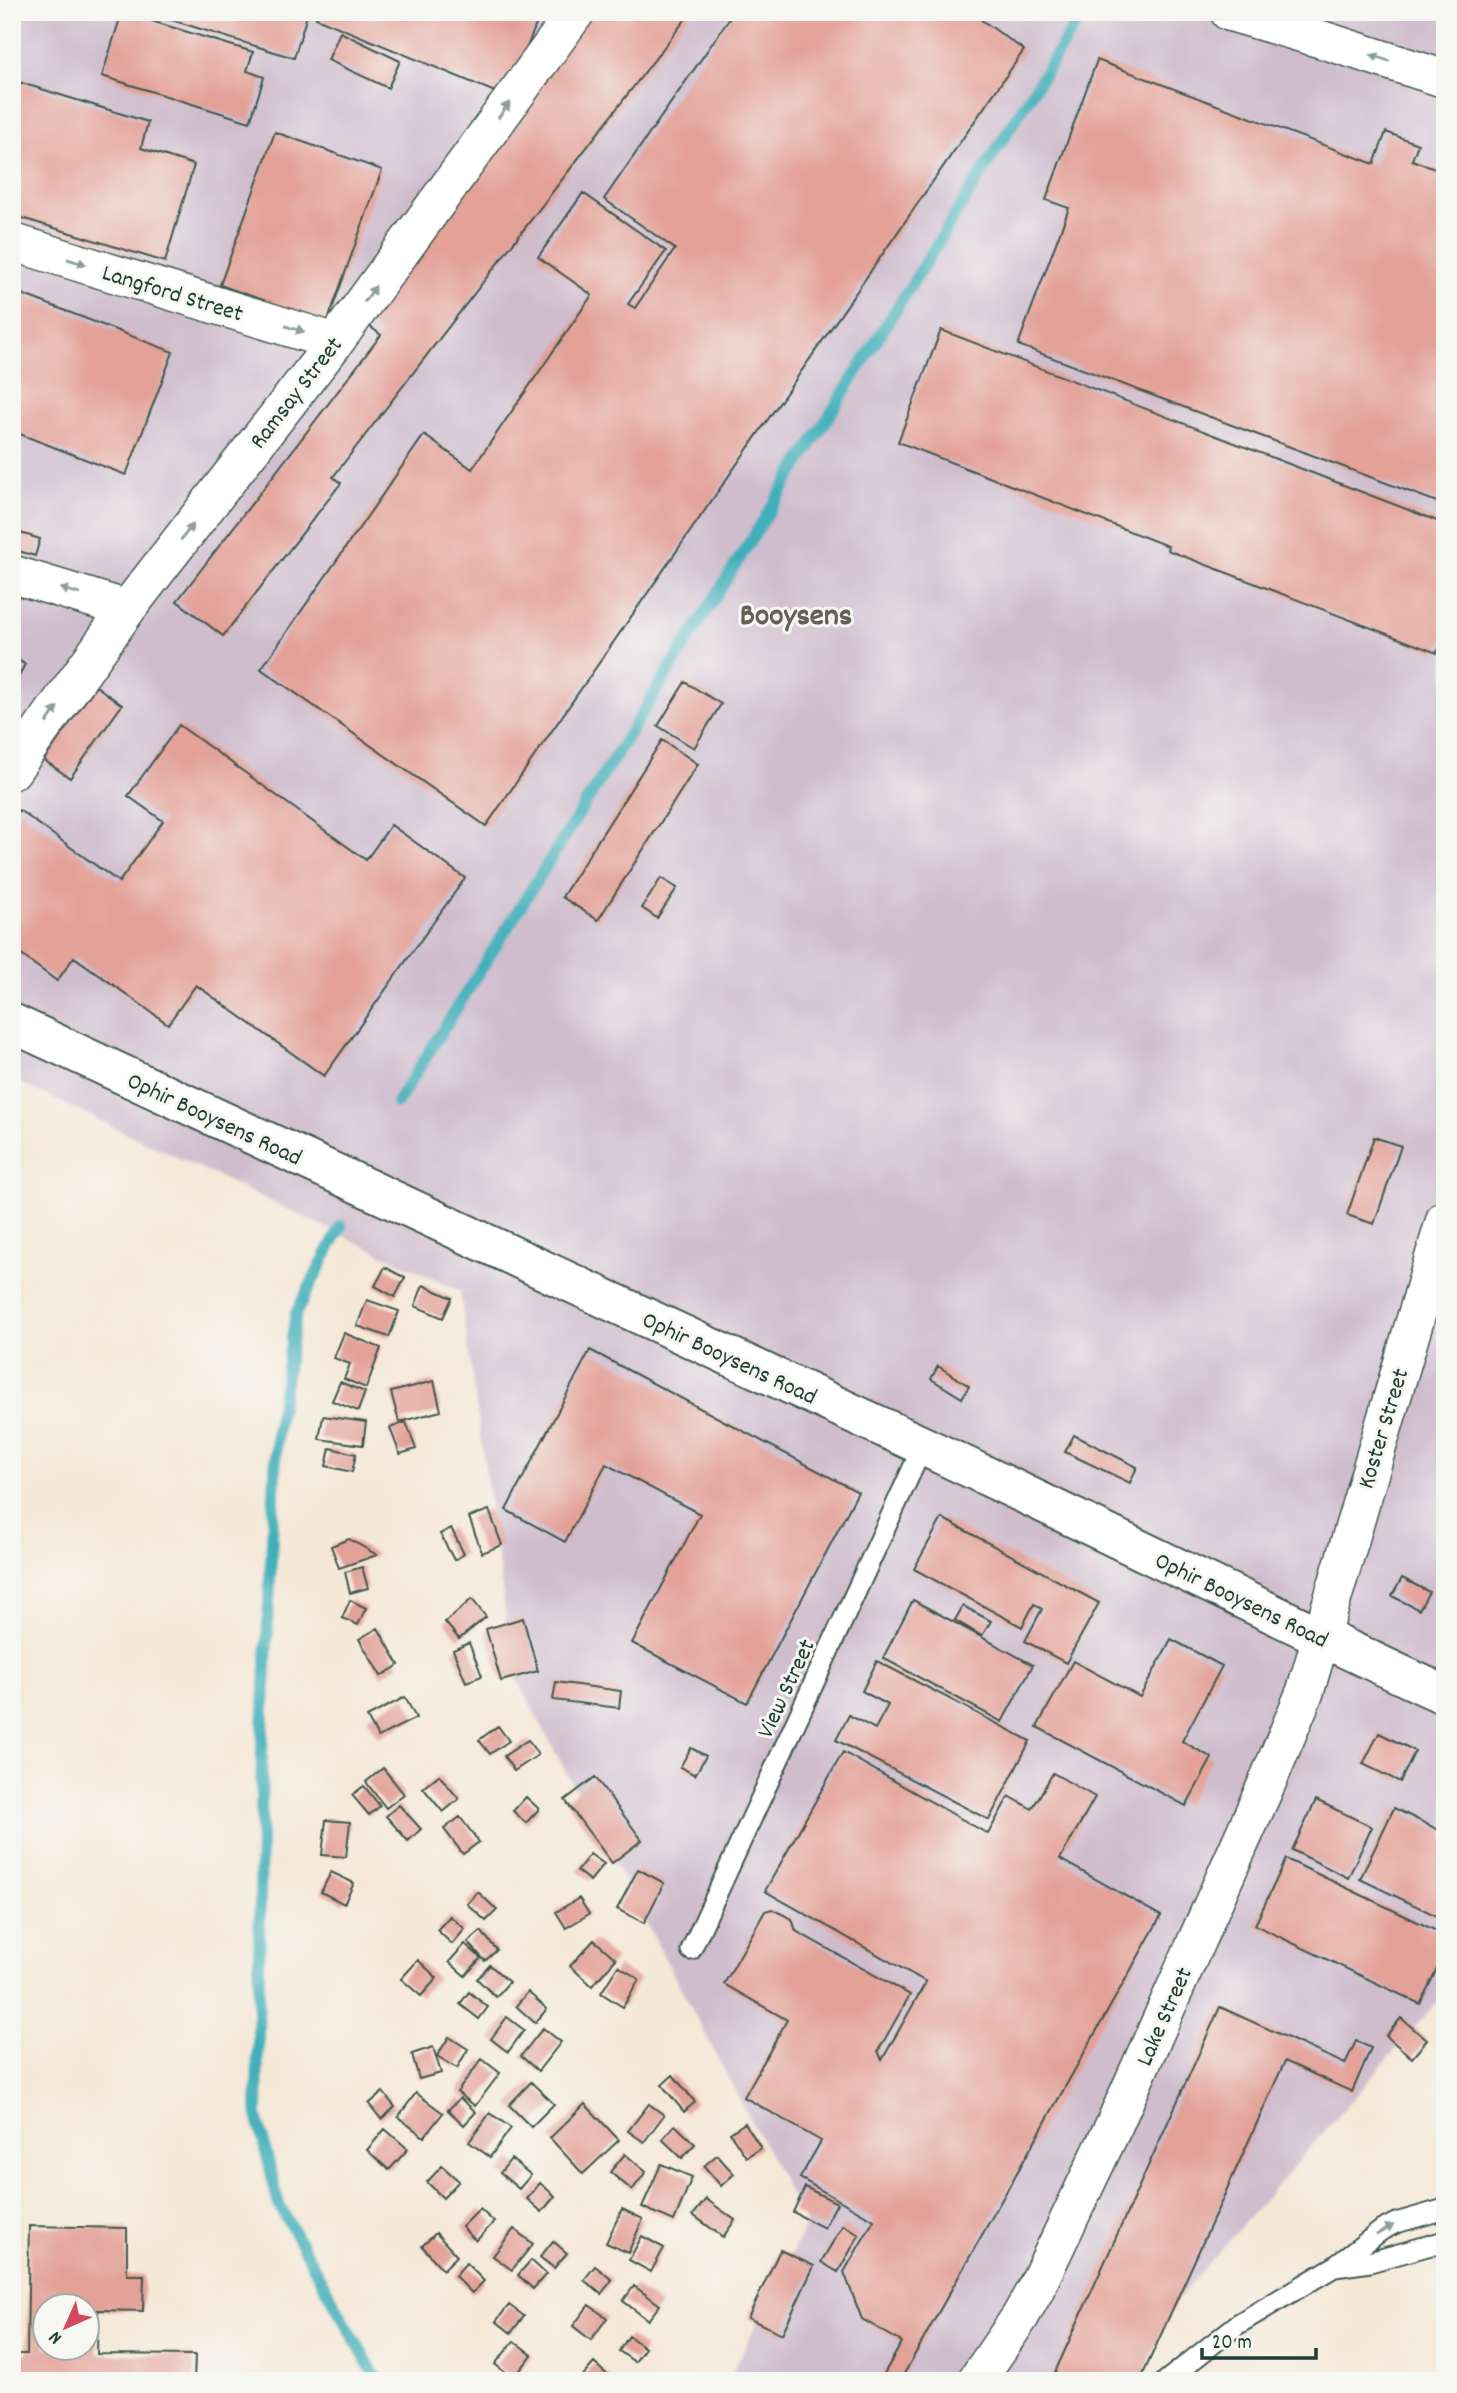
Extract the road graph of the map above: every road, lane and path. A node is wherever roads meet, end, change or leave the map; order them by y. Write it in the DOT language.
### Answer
graph roads {
  1 [pos="576,12"];
  2 [pos="1229,12"];
  3 [pos="1445,79"];
  4 [pos="12,242"];
  5 [pos="335,342"];
  6 [pos="12,574"];
  7 [pos="127,609"];
  8 [pos="12,771"];
  9 [pos="12,1023"];
  10 [pos="1445,1219"];
  11 [pos="923,1446"];
  12 [pos="1319,1637"];
  13 [pos="1445,1695"];
  14 [pos="691,1950"];
  15 [pos="1445,2209"];
  16 [pos="1445,2241"];
  17 [pos="1334,2267"];
  18 [pos="976,2381"];
  19 [pos="1166,2381"];
  5 -- 1 [label="street, Ramsay Street, one-way"];
  3 -- 2 [label="street, one-way"];
  4 -- 5 [label="street, Langford Street, one-way"];
  7 -- 5 [label="street, Ramsay Street, one-way"];
  7 -- 6 [label="street, one-way"];
  8 -- 7 [label="street, Ramsay Street, one-way"];
  9 -- 11 [label="main road, Ophir Booysens Road"];
  10 -- 12 [label="street, Koster Street"];
  11 -- 12 [label="main road, Ophir Booysens Road"];
  11 -- 14 [label="lane, View Street"];
  12 -- 13 [label="main road, Ophir Booysens Road"];
  12 -- 18 [label="street, Lake Street"];
  17 -- 15 [label="lane, one-way"];
  16 -- 17 [label="lane"];
  17 -- 19 [label="lane"];
}
